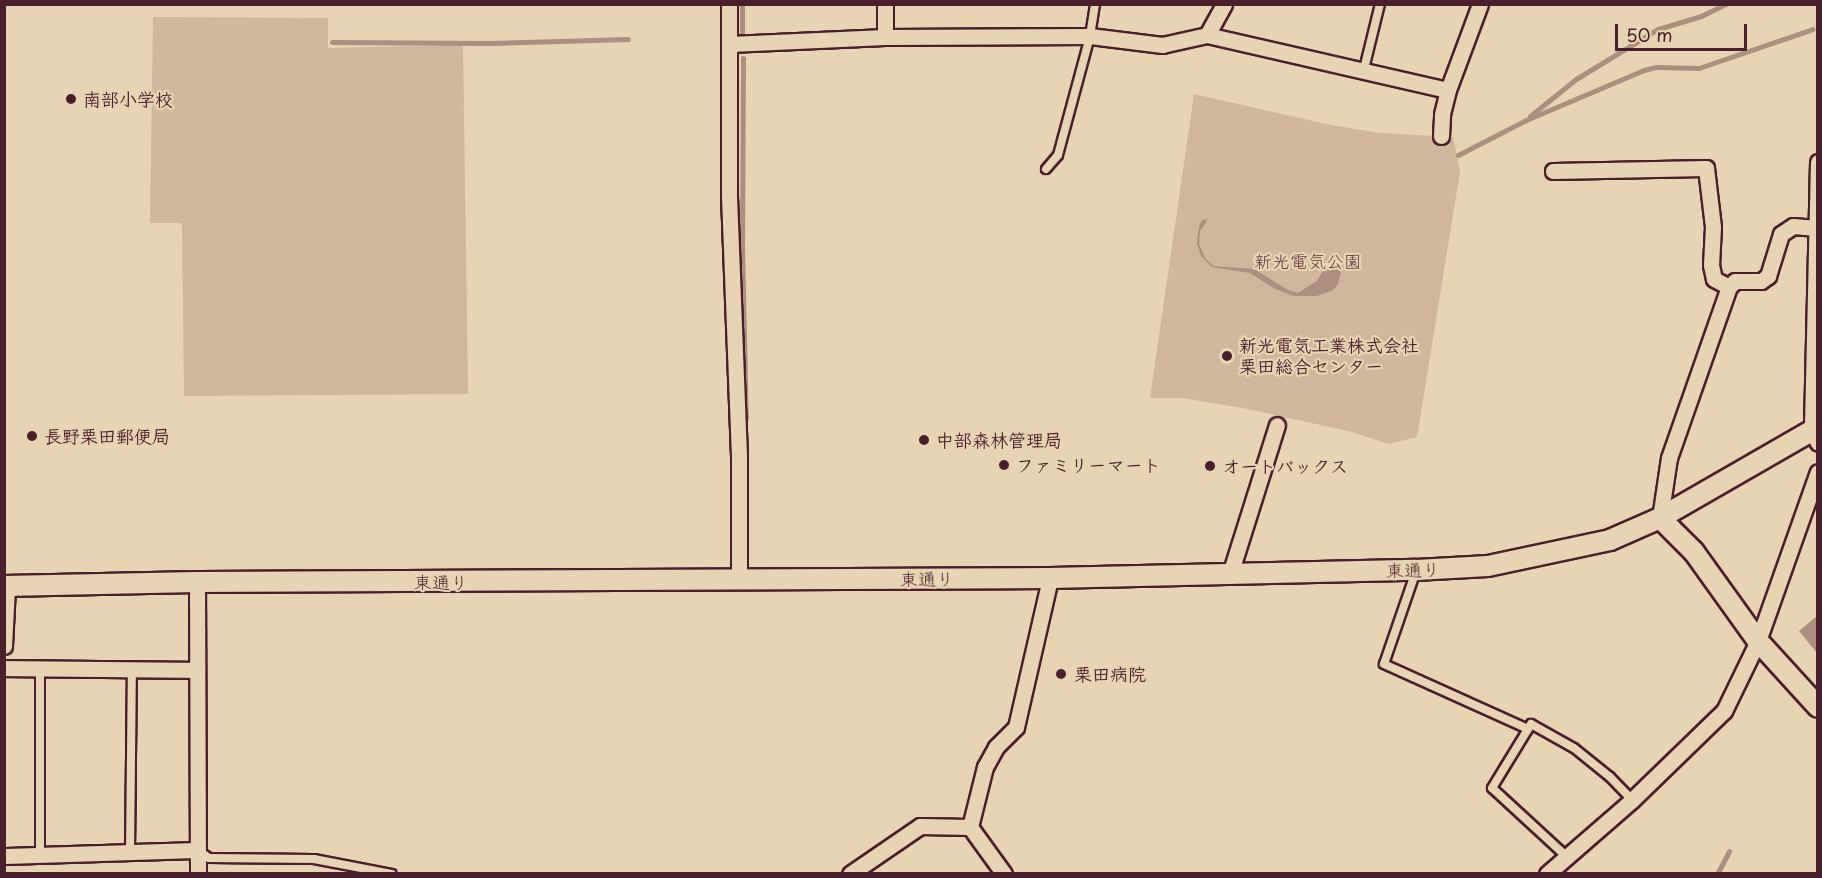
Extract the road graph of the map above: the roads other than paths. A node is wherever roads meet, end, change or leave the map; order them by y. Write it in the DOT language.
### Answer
graph roads {
  1 [pos="729,4"];
  2 [pos="885,4"];
  3 [pos="1095,4"];
  4 [pos="1224,4"];
  5 [pos="1380,4"];
  6 [pos="1480,4"];
  7 [pos="1207,34"];
  8 [pos="1090,36"];
  9 [pos="885,37"];
  10 [pos="730,44"];
  11 [pos="1364,69"];
  12 [pos="1448,90"];
  13 [pos="1441,136"];
  14 [pos="1818,162"];
  15 [pos="1046,169"];
  16 [pos="1553,171"];
  17 [pos="1816,228"];
  18 [pos="1729,287"];
  19 [pos="1277,424"];
  20 [pos="1816,434"];
  21 [pos="1818,472"];
  22 [pos="1660,518"];
  23 [pos="1416,570"];
  24 [pos="1230,574"];
  25 [pos="1050,578"];
  26 [pos="740,580"];
  27 [pos="197,582"];
  28 [pos="6,586"];
  29 [pos="1758,641"];
  30 [pos="4,646"];
  31 [pos="4,668"];
  32 [pos="40,669"];
  33 [pos="132,669"];
  34 [pos="197,670"];
  35 [pos="1818,707"];
  36 [pos="1528,729"];
  37 [pos="1632,800"];
  38 [pos="970,827"];
  39 [pos="197,850"];
  40 [pos="130,852"];
  41 [pos="40,855"];
  42 [pos="4,856"];
  43 [pos="1566,856"];
  44 [pos="198,873"];
  45 [pos="392,873"];
  46 [pos="850,873"];
  47 [pos="1004,873"];
  48 [pos="1547,873"];
  1 -- 10 [label="street"];
  2 -- 9 [label="street"];
  3 -- 8 [label="lane"];
  4 -- 7 [label="street"];
  5 -- 11 [label="lane"];
  6 -- 12 [label="street"];
  7 -- 8 [label="street"];
  7 -- 11 [label="street"];
  8 -- 9 [label="street"];
  8 -- 15 [label="lane"];
  9 -- 10 [label="street"];
  10 -- 26 [label="street"];
  11 -- 12 [label="street"];
  12 -- 13 [label="street"];
  14 -- 17 [label="street"];
  16 -- 18 [label="street"];
  17 -- 18 [label="street"];
  17 -- 20 [label="street"];
  18 -- 22 [label="street"];
  19 -- 24 [label="street"];
  20 -- 22 [label="street, 東通り"];
  21 -- 29 [label="street"];
  22 -- 23 [label="street, 東通り"];
  22 -- 29 [label="street"];
  23 -- 24 [label="street, 東通り"];
  23 -- 36 [label="lane"];
  24 -- 25 [label="street, 東通り"];
  25 -- 26 [label="street, 東通り"];
  25 -- 38 [label="street"];
  26 -- 27 [label="street, 東通り"];
  27 -- 28 [label="street, 東通り"];
  27 -- 34 [label="street"];
  28 -- 30 [label="street"];
  29 -- 35 [label="street"];
  29 -- 37 [label="street"];
  31 -- 32 [label="street"];
  32 -- 33 [label="street"];
  32 -- 41 [label="lane"];
  33 -- 34 [label="street"];
  33 -- 40 [label="lane"];
  34 -- 39 [label="street"];
  36 -- 37 [label="lane"];
  36 -- 43 [label="lane"];
  37 -- 43 [label="street"];
  38 -- 46 [label="street"];
  38 -- 47 [label="street"];
  39 -- 40 [label="street"];
  39 -- 44 [label="street"];
  39 -- 45 [label="lane"];
  40 -- 41 [label="street"];
  41 -- 42 [label="street"];
  43 -- 48 [label="street"];
}
